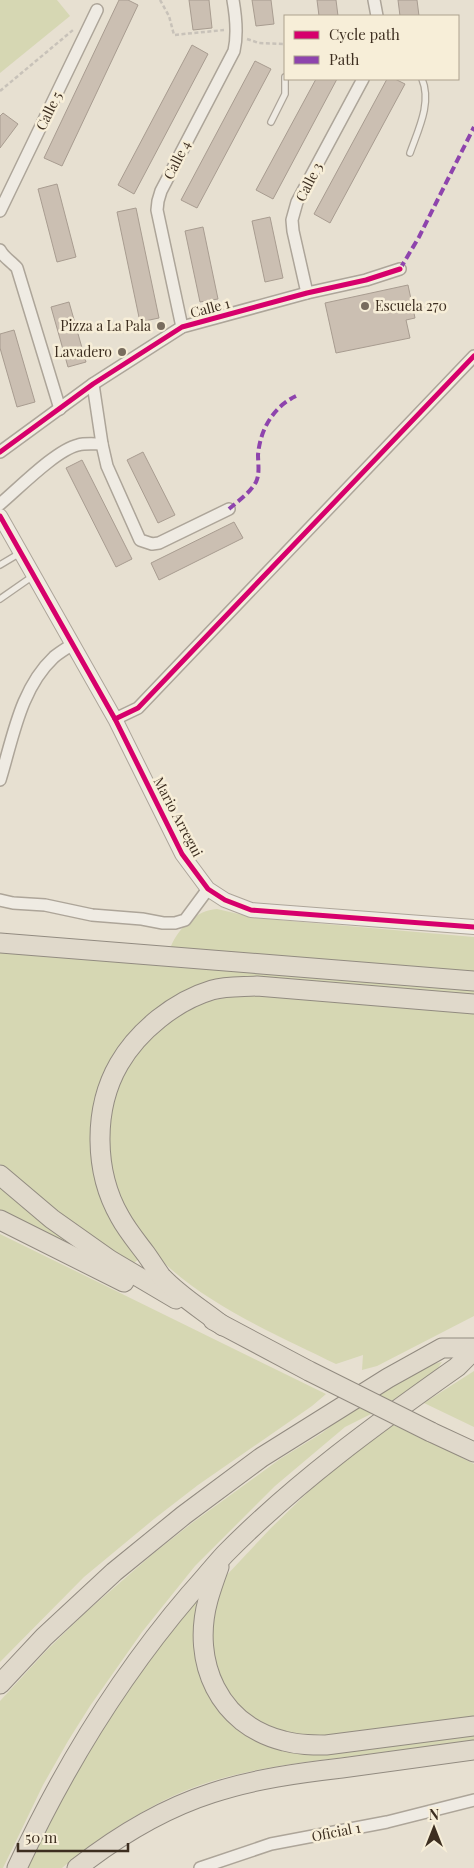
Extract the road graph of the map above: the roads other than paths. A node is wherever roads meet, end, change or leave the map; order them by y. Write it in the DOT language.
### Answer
graph roads {
  1 [pos="233,0"];
  2 [pos="374,0"];
  3 [pos="97,10"];
  4 [pos="377,15"];
  5 [pos="285,80"];
  6 [pos="362,80"];
  7 [pos="422,80"];
  8 [pos="271,122"];
  9 [pos="410,154"];
  10 [pos="0,211"];
  11 [pos="0,250"];
  12 [pos="400,269"];
  13 [pos="307,293"];
  14 [pos="182,327"];
  15 [pos="474,356"];
  16 [pos="93,384"];
  17 [pos="60,408"];
  18 [pos="102,444"];
  19 [pos="0,452"];
  20 [pos="0,504"];
  21 [pos="229,509"];
  22 [pos="0,516"];
  23 [pos="21,552"];
  24 [pos="0,565"];
  25 [pos="35,575"];
  26 [pos="0,599"];
  27 [pos="73,644"];
  28 [pos="115,719"];
  29 [pos="0,780"];
  30 [pos="208,889"];
  31 [pos="0,900"];
  32 [pos="474,927"];
  33 [pos="0,942"];
  34 [pos="474,981"];
  35 [pos="474,1004"];
  36 [pos="0,1175"];
  37 [pos="0,1220"];
  38 [pos="223,1326"];
  39 [pos="474,1349"];
  40 [pos="474,1452"];
  41 [pos="224,1555"];
  42 [pos="0,1684"];
  43 [pos="474,1726"];
  44 [pos="474,1750"];
  45 [pos="474,1800"];
  46 [pos="17,1868"];
  47 [pos="77,1868"];
  48 [pos="202,1868"];
  1 -- 14 [label="street, Calle 4"];
  2 -- 4 [label="street"];
  3 -- 10 [label="street, Calle 5"];
  5 -- 8 [label="lane"];
  6 -- 13 [label="street, Calle 3"];
  7 -- 9 [label="lane"];
  11 -- 17 [label="street"];
  12 -- 13 [label="street, Calle 1"];
  13 -- 14 [label="street, Calle 1"];
  14 -- 16 [label="street, Calle 1"];
  15 -- 28 [label="street"];
  16 -- 17 [label="street, Calle 1"];
  16 -- 18 [label="street"];
  17 -- 19 [label="street, Calle 1"];
  18 -- 20 [label="street"];
  18 -- 21 [label="street"];
  22 -- 23 [label="street, Mario Arregui"];
  23 -- 24 [label="lane"];
  23 -- 25 [label="street, Mario Arregui"];
  25 -- 26 [label="lane"];
  25 -- 27 [label="street, Mario Arregui"];
  27 -- 28 [label="street, Mario Arregui"];
  27 -- 29 [label="street"];
  28 -- 30 [label="street, Mario Arregui"];
  30 -- 31 [label="street"];
  30 -- 32 [label="street, Mario Arregui"];
  33 -- 34 [label="highway"];
  35 -- 38 [label="highway"];
  36 -- 38 [label="highway"];
  37 -- 38 [label="highway"];
  38 -- 40 [label="highway, bridge"];
  39 -- 41 [label="highway"];
  39 -- 42 [label="highway"];
  41 -- 43 [label="highway"];
  41 -- 46 [label="highway"];
  44 -- 47 [label="highway"];
  45 -- 48 [label="street, Oficial 1"];
}
